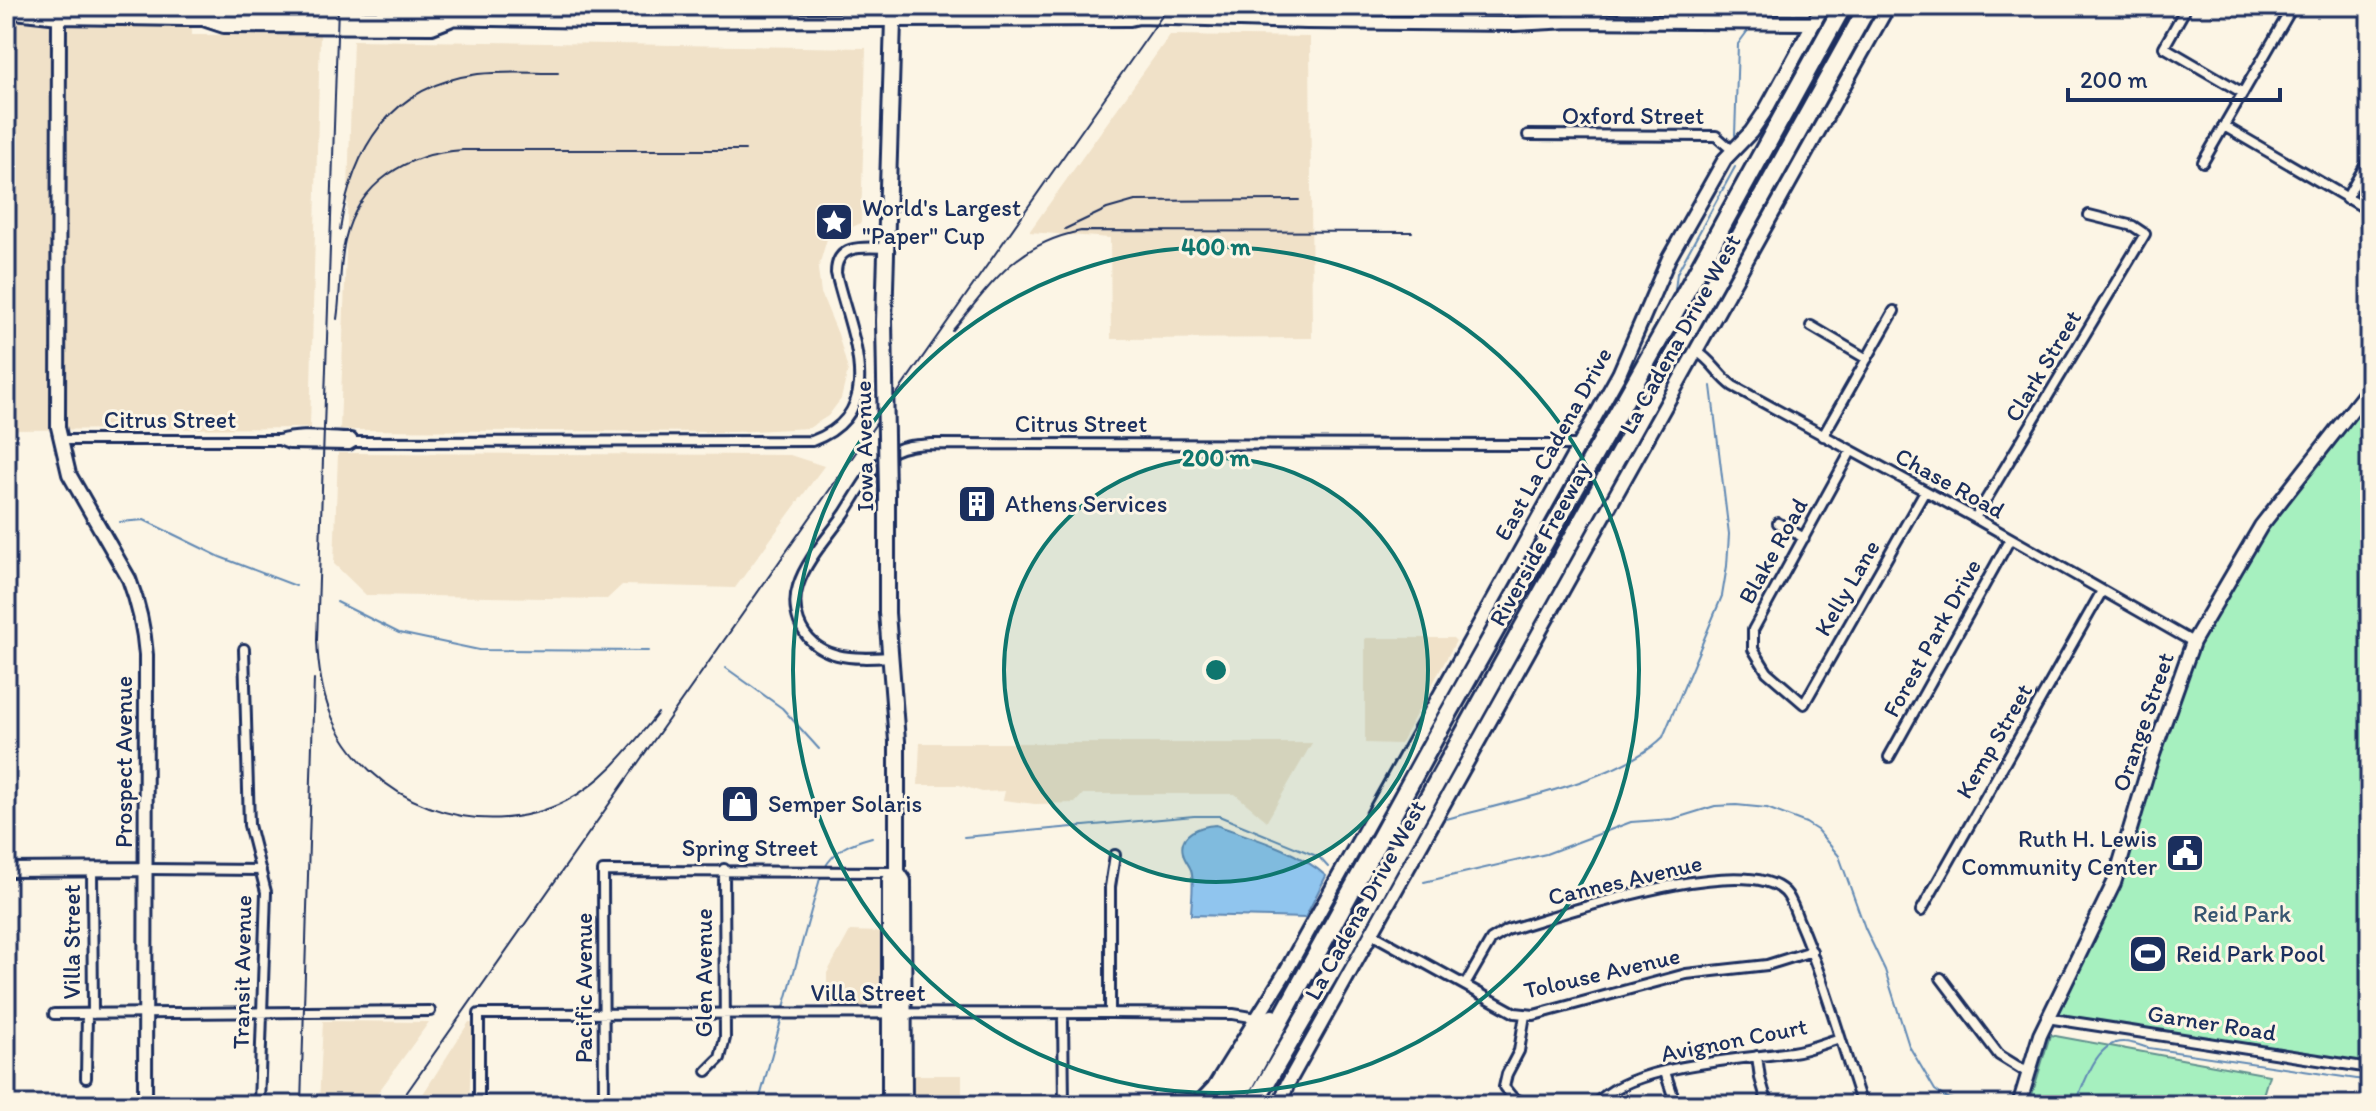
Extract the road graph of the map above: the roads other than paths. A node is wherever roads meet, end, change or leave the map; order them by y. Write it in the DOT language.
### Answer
graph roads {
  1 [pos="884,6"];
  2 [pos="901,6"];
  3 [pos="1570,6"];
  4 [pos="1823,6"];
  5 [pos="1843,6"];
  6 [pos="1868,6"];
  7 [pos="1888,6"];
  8 [pos="2187,6"];
  9 [pos="2293,6"];
  10 [pos="6,11"];
  11 [pos="59,17"];
  12 [pos="893,20"];
  13 [pos="1570,21"];
  14 [pos="1813,23"];
  15 [pos="2243,93"];
  16 [pos="2224,126"];
  17 [pos="1528,135"];
  18 [pos="1733,151"];
  19 [pos="2370,157"];
  20 [pos="2203,162"];
  21 [pos="2346,199"];
  22 [pos="2370,211"];
  23 [pos="2089,215"];
  24 [pos="885,248"];
  25 [pos="1894,311"];
  26 [pos="1811,326"];
  27 [pos="1696,351"];
  28 [pos="1867,359"];
  29 [pos="2370,387"];
  30 [pos="1823,436"];
  31 [pos="60,440"];
  32 [pos="1579,445"];
  33 [pos="1851,451"];
  34 [pos="1925,491"];
  35 [pos="1975,518"];
  36 [pos="1778,523"];
  37 [pos="1804,538"];
  38 [pos="2010,539"];
  39 [pos="2102,591"];
  40 [pos="2193,642"];
  41 [pos="244,649"];
  42 [pos="889,657"];
  43 [pos="1804,704"];
  44 [pos="1889,757"];
  45 [pos="1115,855"];
  46 [pos="146,869"];
  47 [pos="724,869"];
  48 [pos="6,870"];
  49 [pos="92,870"];
  50 [pos="261,870"];
  51 [pos="603,871"];
  52 [pos="897,872"];
  53 [pos="1921,911"];
  54 [pos="1372,934"];
  55 [pos="1321,948"];
  56 [pos="1812,951"];
  57 [pos="1339,958"];
  58 [pos="1941,978"];
  59 [pos="1465,985"];
  60 [pos="430,1011"];
  61 [pos="262,1013"];
  62 [pos="605,1013"];
  63 [pos="897,1013"];
  64 [pos="1110,1013"];
  65 [pos="54,1014"];
  66 [pos="90,1014"];
  67 [pos="145,1014"];
  68 [pos="725,1014"];
  69 [pos="1063,1014"];
  70 [pos="1525,1015"];
  71 [pos="1257,1018"];
  72 [pos="2047,1018"];
  73 [pos="1840,1038"];
  74 [pos="1757,1056"];
  75 [pos="2370,1068"];
  76 [pos="707,1071"];
  77 [pos="1665,1072"];
  78 [pos="2028,1073"];
  79 [pos="86,1078"];
  80 [pos="145,1105"];
  81 [pos="259,1105"];
  82 [pos="479,1105"];
  83 [pos="604,1105"];
  84 [pos="890,1105"];
  85 [pos="904,1105"];
  86 [pos="1064,1105"];
  87 [pos="1197,1105"];
  88 [pos="1215,1105"];
  89 [pos="1234,1105"];
  90 [pos="1253,1105"];
  91 [pos="1266,1105"];
  92 [pos="1280,1105"];
  93 [pos="1527,1105"];
  94 [pos="1595,1105"];
  95 [pos="1676,1105"];
  96 [pos="1768,1105"];
  97 [pos="1862,1105"];
  98 [pos="2019,1105"];
  1 -- 12 [label="main road"];
  2 -- 12 [label="main road, Iowa Avenue"];
  3 -- 13 [label="street"];
  4 -- 14 [label="street, East La Cadena Drive"];
  5 -- 55 [label="highway, Riverside Freeway"];
  6 -- 57 [label="highway, Riverside Freeway"];
  7 -- 27 [label="street, La Cadena Drive West"];
  8 -- 15 [label="street"];
  9 -- 15 [label="street"];
  10 -- 11 [label="street"];
  11 -- 12 [label="street"];
  11 -- 31 [label="street, Prospect Avenue"];
  12 -- 13 [label="street"];
  12 -- 24 [label="main road, Iowa Avenue"];
  13 -- 14 [label="street"];
  14 -- 18 [label="street, East La Cadena Drive"];
  15 -- 16 [label="street"];
  16 -- 20 [label="street"];
  16 -- 21 [label="street"];
  17 -- 18 [label="street, Oxford Street"];
  18 -- 32 [label="street, East La Cadena Drive"];
  19 -- 21 [label="street"];
  21 -- 22 [label="street"];
  23 -- 35 [label="street, Clark Street"];
  24 -- 31 [label="street, Citrus Street"];
  24 -- 42 [label="main road, Iowa Avenue, bridge"];
  25 -- 28 [label="street"];
  26 -- 28 [label="street"];
  27 -- 30 [label="street, Chase Road"];
  27 -- 54 [label="street, La Cadena Drive West"];
  28 -- 30 [label="street"];
  29 -- 40 [label="street, Orange Street"];
  30 -- 33 [label="street, Chase Road"];
  31 -- 46 [label="street, Prospect Avenue"];
  32 -- 42 [label="street, Citrus Street"];
  32 -- 71 [label="street, East La Cadena Drive"];
  33 -- 34 [label="street, Chase Road"];
  33 -- 37 [label="street, Blake Road"];
  34 -- 35 [label="street, Chase Road"];
  34 -- 43 [label="street, Kelly Lane"];
  35 -- 38 [label="street, Chase Road"];
  36 -- 37 [label="street"];
  37 -- 43 [label="street, Blake Road"];
  38 -- 39 [label="street, Chase Road"];
  38 -- 44 [label="street, Forest Park Drive"];
  39 -- 40 [label="street, Chase Road"];
  39 -- 53 [label="street, Kemp Street"];
  40 -- 72 [label="street, Orange Street"];
  41 -- 50 [label="street, Transit Avenue"];
  42 -- 52 [label="main road, Iowa Avenue"];
  45 -- 64 [label="street"];
  46 -- 49 [label="street"];
  46 -- 50 [label="street"];
  46 -- 67 [label="street, Prospect Avenue"];
  47 -- 51 [label="street, Spring Street"];
  47 -- 52 [label="street, Spring Street"];
  47 -- 68 [label="street, Glen Avenue"];
  48 -- 49 [label="street"];
  49 -- 66 [label="street, Villa Street"];
  50 -- 61 [label="street, Transit Avenue"];
  51 -- 62 [label="street, Pacific Avenue"];
  52 -- 63 [label="main road, Iowa Avenue"];
  54 -- 59 [label="street, Tolouse Avenue"];
  54 -- 92 [label="street, La Cadena Drive West"];
  55 -- 88 [label="highway"];
  55 -- 89 [label="highway, Riverside Freeway"];
  56 -- 59 [label="street, Cannes Avenue"];
  56 -- 70 [label="street, Tolouse Avenue"];
  56 -- 73 [label="street, Cannes Avenue"];
  57 -- 90 [label="highway, Riverside Freeway"];
  57 -- 91 [label="highway"];
  58 -- 78 [label="street"];
  59 -- 70 [label="street, Tolouse Avenue"];
  60 -- 61 [label="street, Villa Street"];
  61 -- 67 [label="street, Villa Street"];
  61 -- 81 [label="street, Transit Avenue"];
  62 -- 68 [label="street, Villa Street"];
  62 -- 82 [label="street, Villa Street"];
  62 -- 83 [label="street, Pacific Avenue"];
  63 -- 68 [label="street, Villa Street"];
  63 -- 69 [label="street, Villa Street"];
  63 -- 84 [label="main road, Iowa Avenue"];
  63 -- 85 [label="main road, Iowa Avenue"];
  64 -- 69 [label="street, Villa Street"];
  64 -- 71 [label="street, Villa Street"];
  65 -- 66 [label="street, Villa Street"];
  66 -- 67 [label="street, Villa Street"];
  66 -- 79 [label="street, Villa Street"];
  67 -- 80 [label="street, Prospect Avenue"];
  68 -- 76 [label="street, Glen Avenue"];
  69 -- 86 [label="street"];
  70 -- 93 [label="street"];
  71 -- 87 [label="street, East La Cadena Drive"];
  72 -- 75 [label="street, Garner Road"];
  72 -- 78 [label="street, Orange Street"];
  73 -- 74 [label="street, Avignon Court"];
  73 -- 97 [label="street, Cannes Avenue"];
  74 -- 77 [label="street, Avignon Court"];
  74 -- 96 [label="street"];
  77 -- 94 [label="street, Avignon Court"];
  77 -- 95 [label="street"];
  78 -- 98 [label="street, Orange Street"];
}
